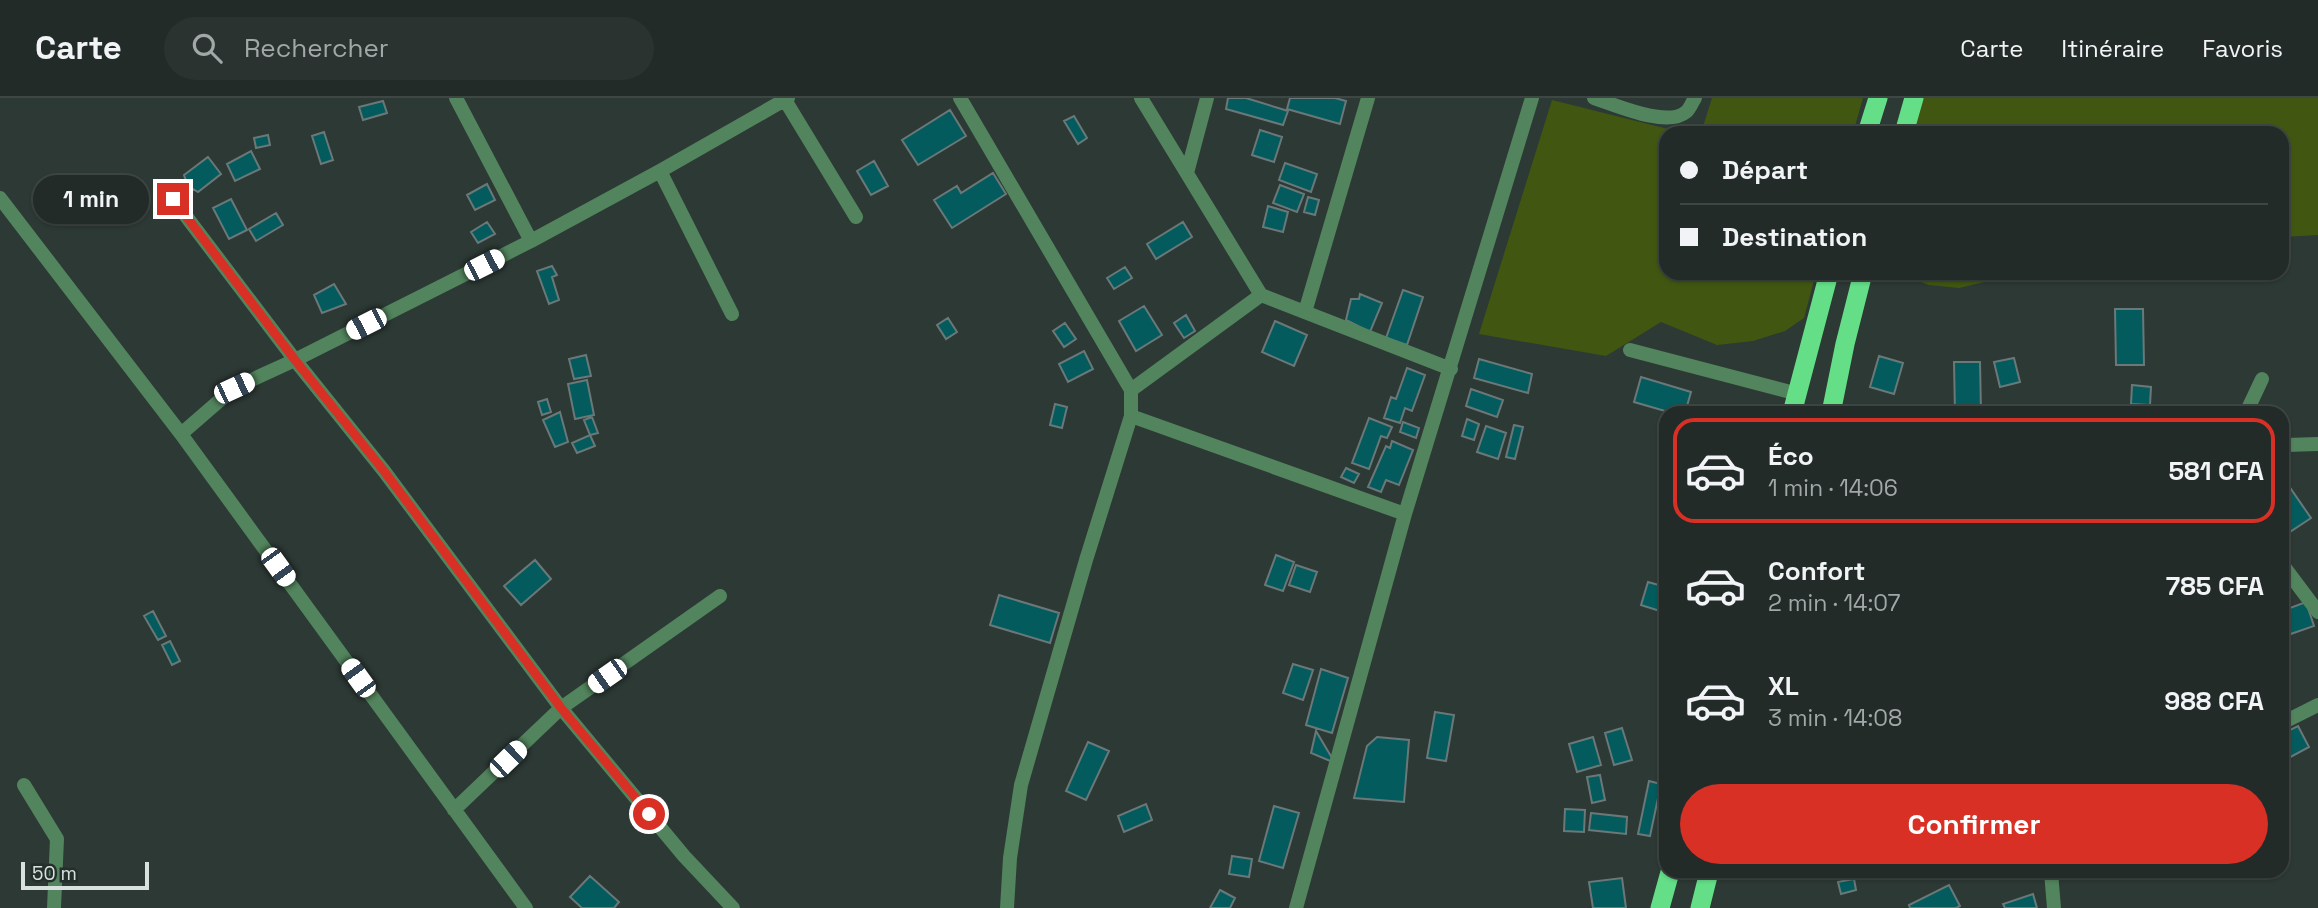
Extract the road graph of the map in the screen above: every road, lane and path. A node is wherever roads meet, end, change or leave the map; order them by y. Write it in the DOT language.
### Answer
graph roads {
  1 [pos="456,98"];
  2 [pos="960,98"];
  3 [pos="1141,98"];
  4 [pos="1207,98"];
  5 [pos="1368,98"];
  6 [pos="1532,98"];
  7 [pos="1594,98"];
  8 [pos="1695,98"];
  9 [pos="1878,98"];
  10 [pos="1914,98"];
  11 [pos="787,99"];
  12 [pos="1869,126"];
  13 [pos="1906,126"];
  14 [pos="660,171"];
  15 [pos="1186,173"];
  16 [pos="0,198"];
  17 [pos="173,199"];
  18 [pos="856,217"];
  19 [pos="531,241"];
  20 [pos="1827,280"];
  21 [pos="1861,280"];
  22 [pos="1261,295"];
  23 [pos="1305,312"];
  24 [pos="732,314"];
  25 [pos="1630,350"];
  26 [pos="295,360"];
  27 [pos="1451,369"];
  28 [pos="2262,379"];
  29 [pos="1131,390"];
  30 [pos="1798,394"];
  31 [pos="1794,406"];
  32 [pos="1833,406"];
  33 [pos="2249,406"];
  34 [pos="1131,416"];
  35 [pos="181,435"];
  36 [pos="2318,444"];
  37 [pos="2289,445"];
  38 [pos="1405,514"];
  39 [pos="2289,573"];
  40 [pos="720,596"];
  41 [pos="2318,612"];
  42 [pos="2318,705"];
  43 [pos="561,708"];
  44 [pos="2289,720"];
  45 [pos="24,785"];
  46 [pos="454,810"];
  47 [pos="1668,878"];
  48 [pos="1708,878"];
  49 [pos="2052,878"];
  50 [pos="54,908"];
  51 [pos="526,908"];
  52 [pos="733,908"];
  53 [pos="1007,908"];
  54 [pos="1296,908"];
  55 [pos="1660,908"];
  56 [pos="1700,908"];
  57 [pos="2054,908"];
  1 -- 19 [label="street"];
  2 -- 29 [label="street"];
  3 -- 15 [label="street"];
  4 -- 15 [label="street"];
  5 -- 23 [label="street"];
  6 -- 27 [label="street"];
  7 -- 8 [label="street"];
  9 -- 12 [label="highway"];
  10 -- 13 [label="highway"];
  11 -- 14 [label="street"];
  11 -- 18 [label="street"];
  14 -- 19 [label="street"];
  14 -- 24 [label="street"];
  15 -- 22 [label="street"];
  16 -- 35 [label="street"];
  17 -- 26 [label="street"];
  19 -- 26 [label="street"];
  20 -- 30 [label="highway"];
  21 -- 32 [label="highway"];
  22 -- 23 [label="street"];
  22 -- 29 [label="street"];
  23 -- 27 [label="street"];
  25 -- 30 [label="street"];
  26 -- 35 [label="street"];
  26 -- 43 [label="street"];
  27 -- 38 [label="street"];
  28 -- 33 [label="street"];
  29 -- 34 [label="street"];
  30 -- 31 [label="highway"];
  34 -- 38 [label="street"];
  34 -- 53 [label="street"];
  35 -- 46 [label="street"];
  36 -- 37 [label="street"];
  38 -- 54 [label="street"];
  39 -- 41 [label="street"];
  40 -- 43 [label="street"];
  42 -- 44 [label="street"];
  43 -- 46 [label="street"];
  43 -- 52 [label="street"];
  45 -- 50 [label="street"];
  46 -- 51 [label="street"];
  47 -- 55 [label="highway"];
  48 -- 56 [label="highway"];
  49 -- 57 [label="street"];
}
